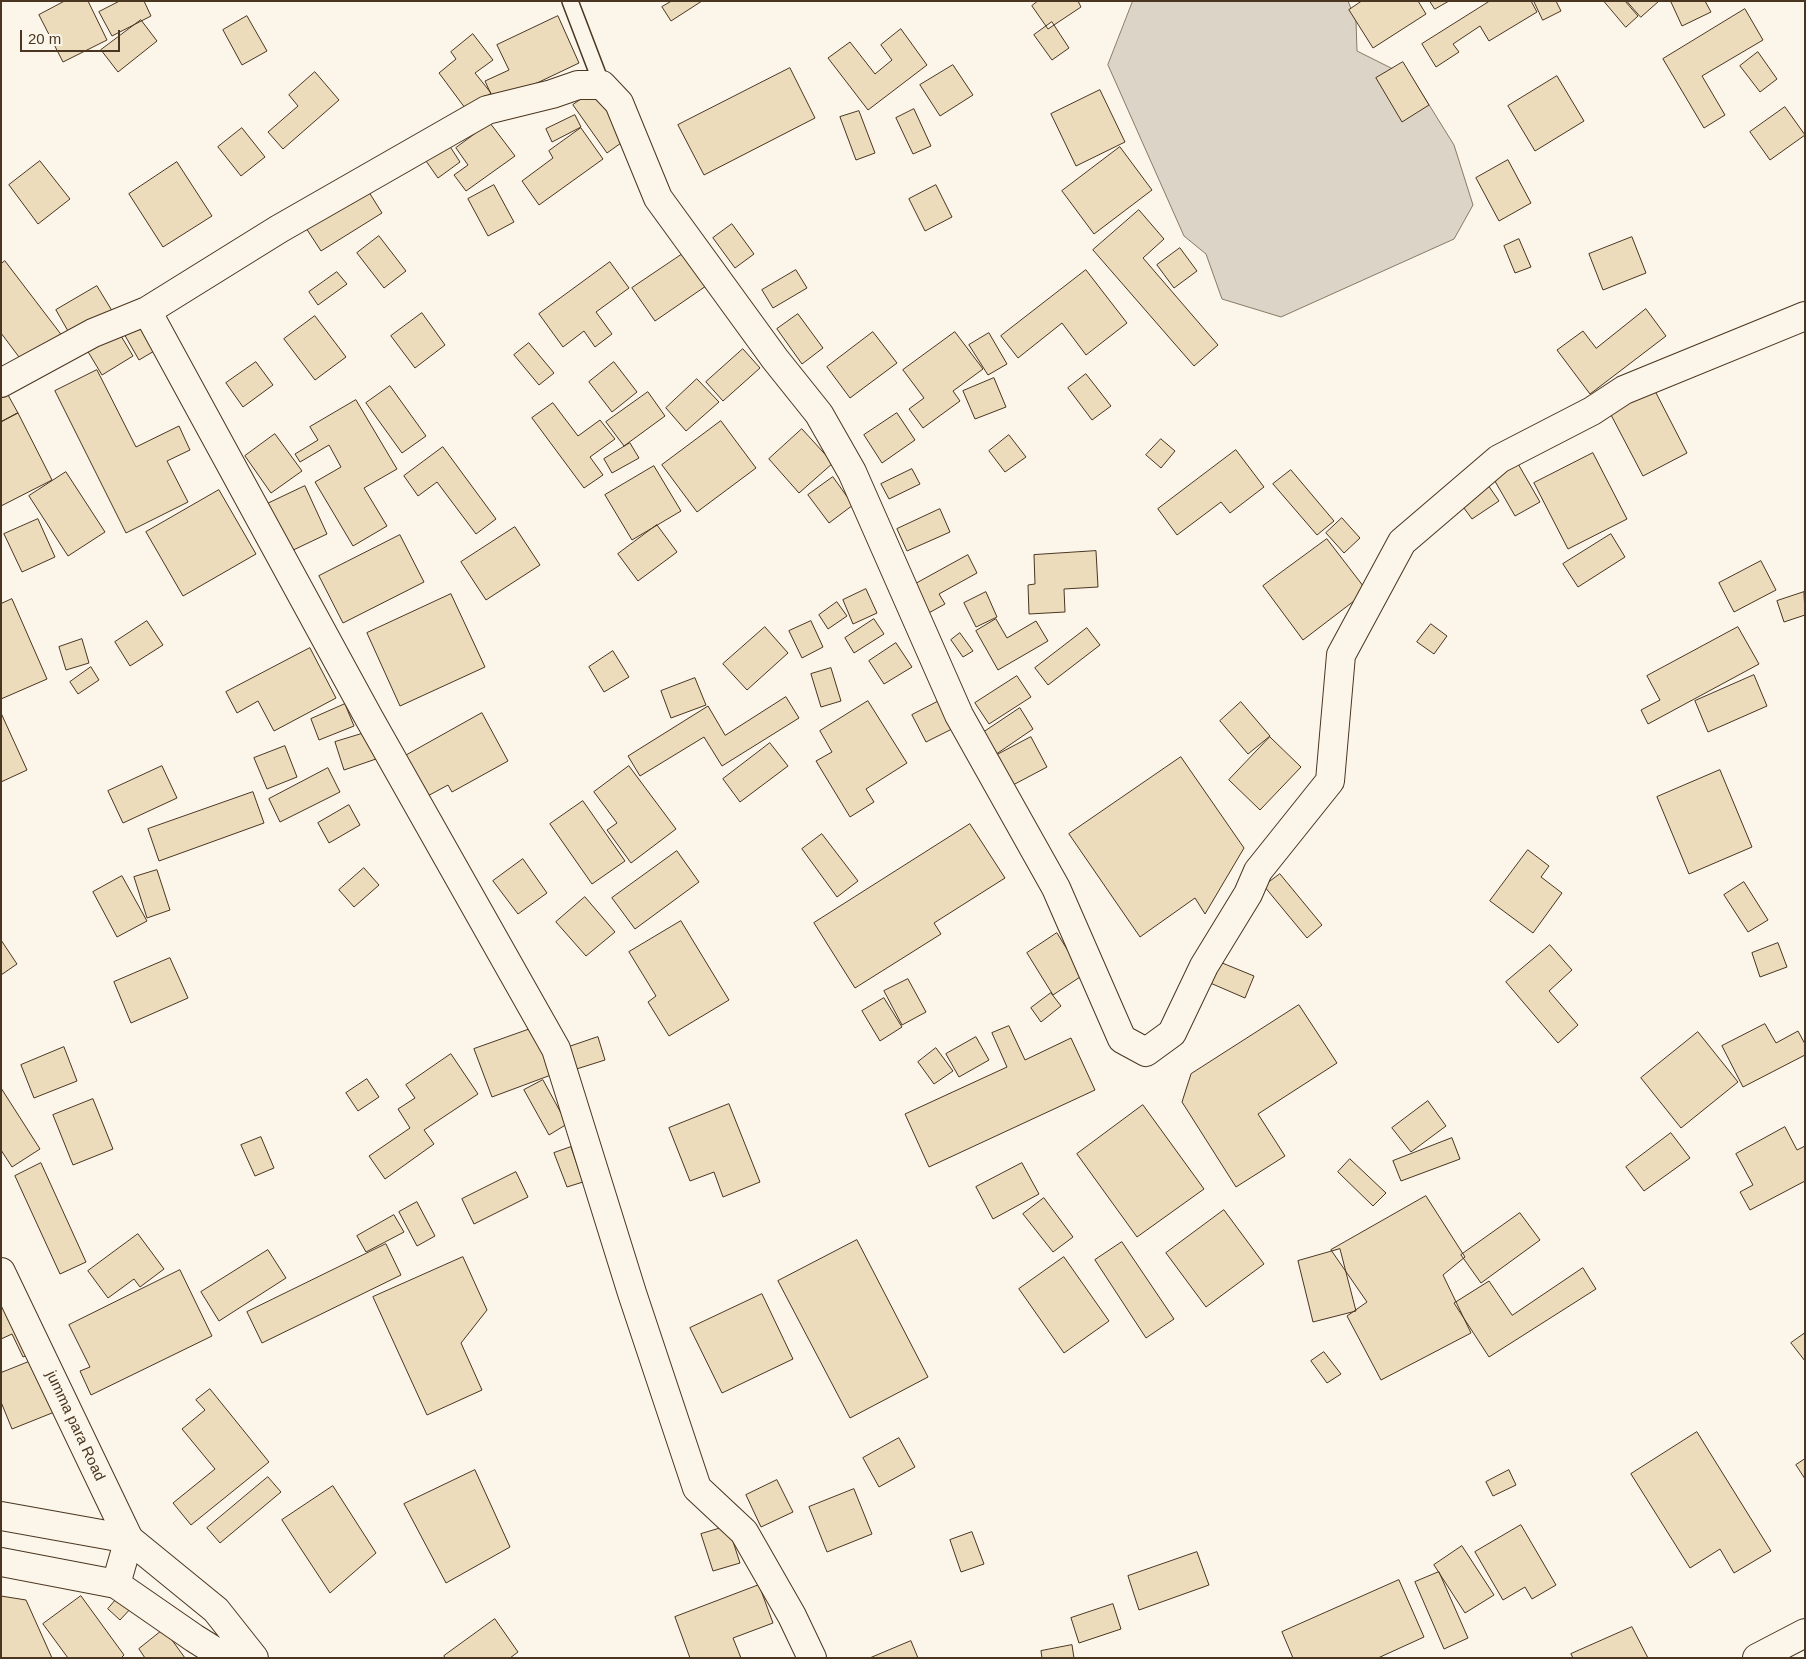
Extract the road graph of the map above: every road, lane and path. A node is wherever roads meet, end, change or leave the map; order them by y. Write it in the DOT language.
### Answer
graph roads {
  1 [pos="570,1"];
  2 [pos="602,85"];
  3 [pos="146,311"];
  4 [pos="1805,316"];
  5 [pos="1,383"];
  6 [pos="1,1272"];
  7 [pos="1,1516"];
  8 [pos="129,1539"];
  9 [pos="1,1562"];
  10 [pos="116,1584"];
  11 [pos="1805,1633"];
  12 [pos="226,1658"];
  13 [pos="254,1658"];
  14 [pos="812,1658"];
  15 [pos="1757,1658"];
  1 -- 2 [label="lane"];
  2 -- 3 [label="main road"];
  2 -- 4 [label="main road"];
  3 -- 5 [label="main road"];
  3 -- 14 [label="main road"];
  6 -- 8 [label="main road, jumma para Road"];
  7 -- 8 [label="main road"];
  8 -- 10 [label="main road"];
  8 -- 13 [label="main road"];
  9 -- 10 [label="main road"];
  10 -- 12 [label="main road"];
  11 -- 15 [label="main road"];
}
